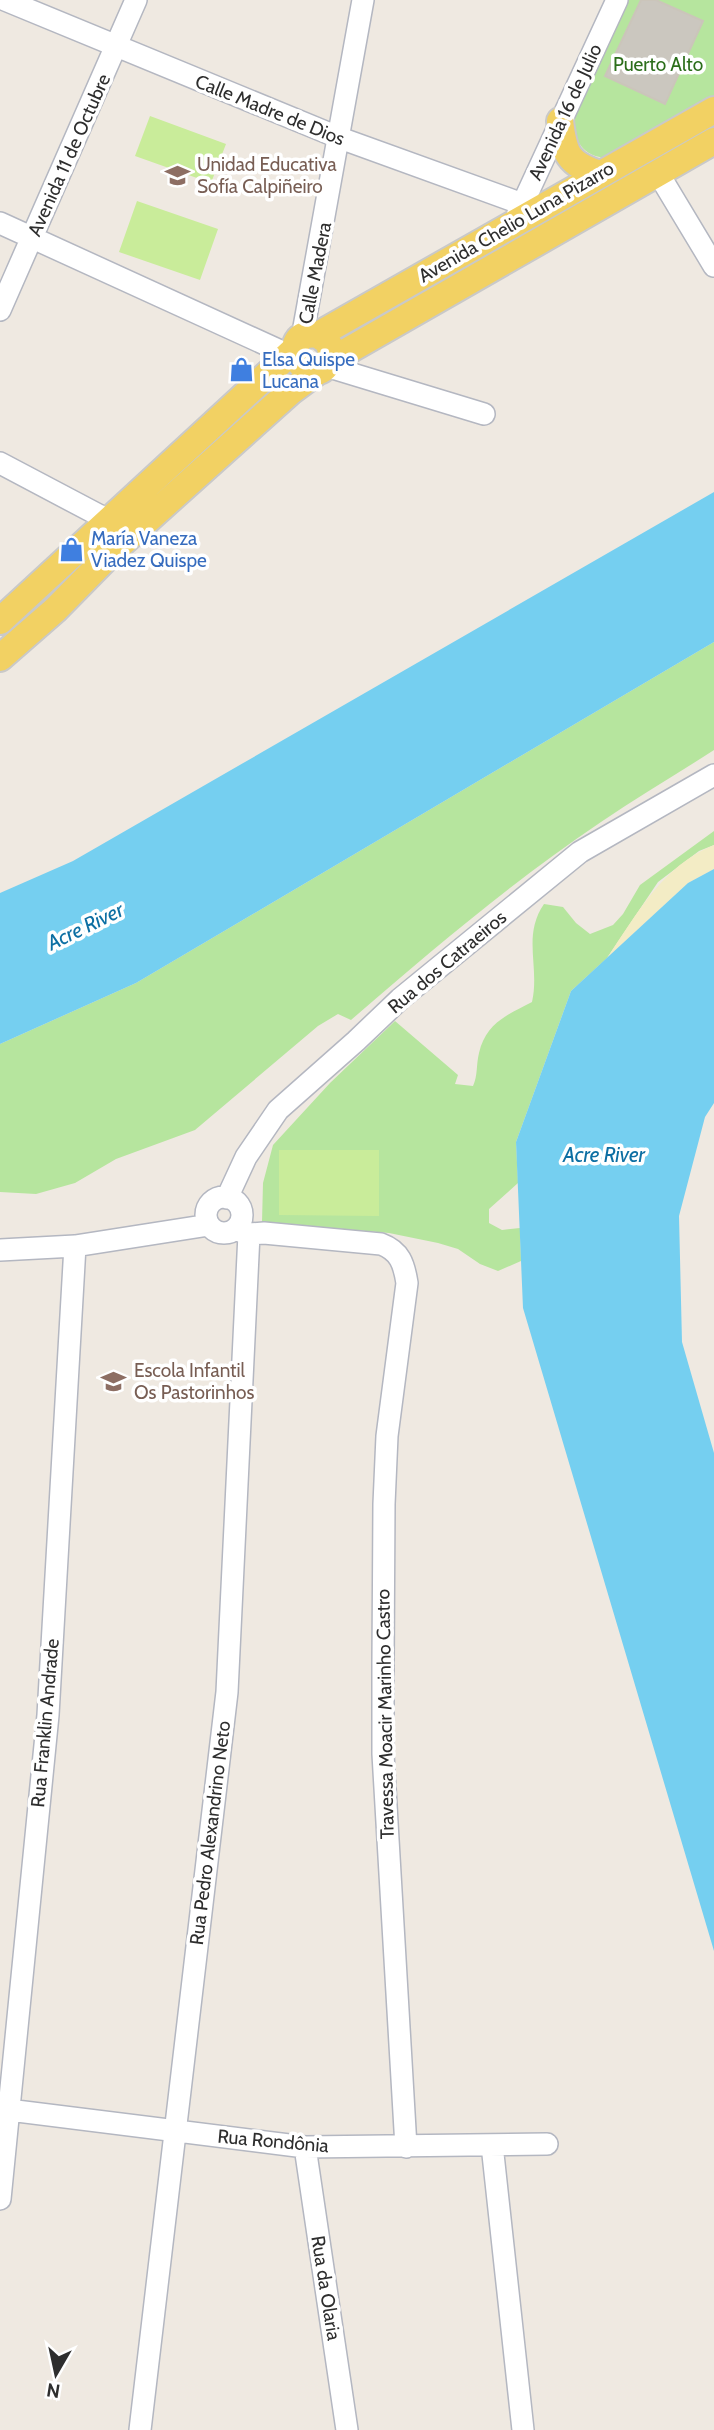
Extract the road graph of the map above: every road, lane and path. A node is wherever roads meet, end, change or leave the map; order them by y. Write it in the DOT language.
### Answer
graph roads {
  1 [pos="5,0"];
  2 [pos="136,0"];
  3 [pos="363,0"];
  4 [pos="617,0"];
  5 [pos="117,47"];
  6 [pos="714,110"];
  7 [pos="560,121"];
  8 [pos="340,138"];
  9 [pos="714,141"];
  10 [pos="658,173"];
  11 [pos="600,174"];
  12 [pos="525,213"];
  13 [pos="0,223"];
  14 [pos="32,238"];
  15 [pos="714,266"];
  16 [pos="0,310"];
  17 [pos="301,344"];
  18 [pos="326,365"];
  19 [pos="484,414"];
  20 [pos="0,463"];
  21 [pos="108,520"];
  22 [pos="0,621"];
  23 [pos="0,658"];
  24 [pos="714,775"];
  25 [pos="227,1198"];
  26 [pos="209,1225"];
  27 [pos="242,1232"];
  28 [pos="75,1246"];
  29 [pos="0,1250"];
  30 [pos="5,2110"];
  31 [pos="177,2130"];
  32 [pos="547,2144"];
  33 [pos="492,2145"];
  34 [pos="305,2147"];
  35 [pos="406,2147"];
  36 [pos="0,2199"];
  37 [pos="140,2430"];
  38 [pos="347,2430"];
  39 [pos="523,2430"];
  1 -- 5 [label="street, Calle Madre de Dios"];
  2 -- 5 [label="street, Avenida 11 de Octubre"];
  3 -- 8 [label="street, Calle Madera"];
  4 -- 7 [label="street, Avenida 16 de Julio"];
  5 -- 8 [label="street, Calle Madre de Dios"];
  5 -- 14 [label="street, Avenida 11 de Octubre"];
  6 -- 11 [label="main road, Avenida Chelio Luna Pizarro"];
  7 -- 11 [label="main road"];
  7 -- 12 [label="street, Avenida 16 de Julio"];
  8 -- 12 [label="street, Calle Madre de Dios"];
  8 -- 17 [label="street, Calle Madera"];
  9 -- 10 [label="main road, Avenida Chelio Luna Pizarro"];
  10 -- 15 [label="street"];
  10 -- 18 [label="main road, Avenida Chelio Luna Pizarro"];
  11 -- 12 [label="main road, Avenida Chelio Luna Pizarro"];
  12 -- 17 [label="main road, Avenida Chelio Luna Pizarro"];
  13 -- 14 [label="street"];
  14 -- 16 [label="street, Avenida 11 de Octubre"];
  14 -- 17 [label="street"];
  17 -- 18 [label="main road"];
  17 -- 21 [label="main road, Avenida Chelio Luna Pizarro"];
  18 -- 19 [label="street"];
  18 -- 23 [label="main road, Avenida Chelio Luna Pizarro"];
  20 -- 21 [label="street"];
  21 -- 22 [label="main road, Avenida Chelio Luna Pizarro"];
  24 -- 25 [label="street, Rua dos Catraeiros"];
  25 -- 26 [label="street"];
  25 -- 27 [label="street"];
  26 -- 27 [label="street"];
  26 -- 28 [label="street"];
  27 -- 31 [label="street, Rua Pedro Alexandrino Neto"];
  27 -- 35 [label="street, Travessa Moacir Marinho Castro"];
  28 -- 29 [label="street"];
  28 -- 30 [label="street, Rua Franklin Andrade"];
  30 -- 31 [label="street, Rua Rondônia"];
  30 -- 36 [label="street, Rua Franklin Andrade"];
  31 -- 34 [label="street, Rua Rondônia"];
  31 -- 37 [label="street, Rua Pedro Alexandrino Neto"];
  32 -- 33 [label="street, Rua Rondônia"];
  33 -- 35 [label="street, Rua Rondônia"];
  33 -- 39 [label="street"];
  34 -- 35 [label="street, Rua Rondônia"];
  34 -- 38 [label="street, Rua da Olaria"];
}
